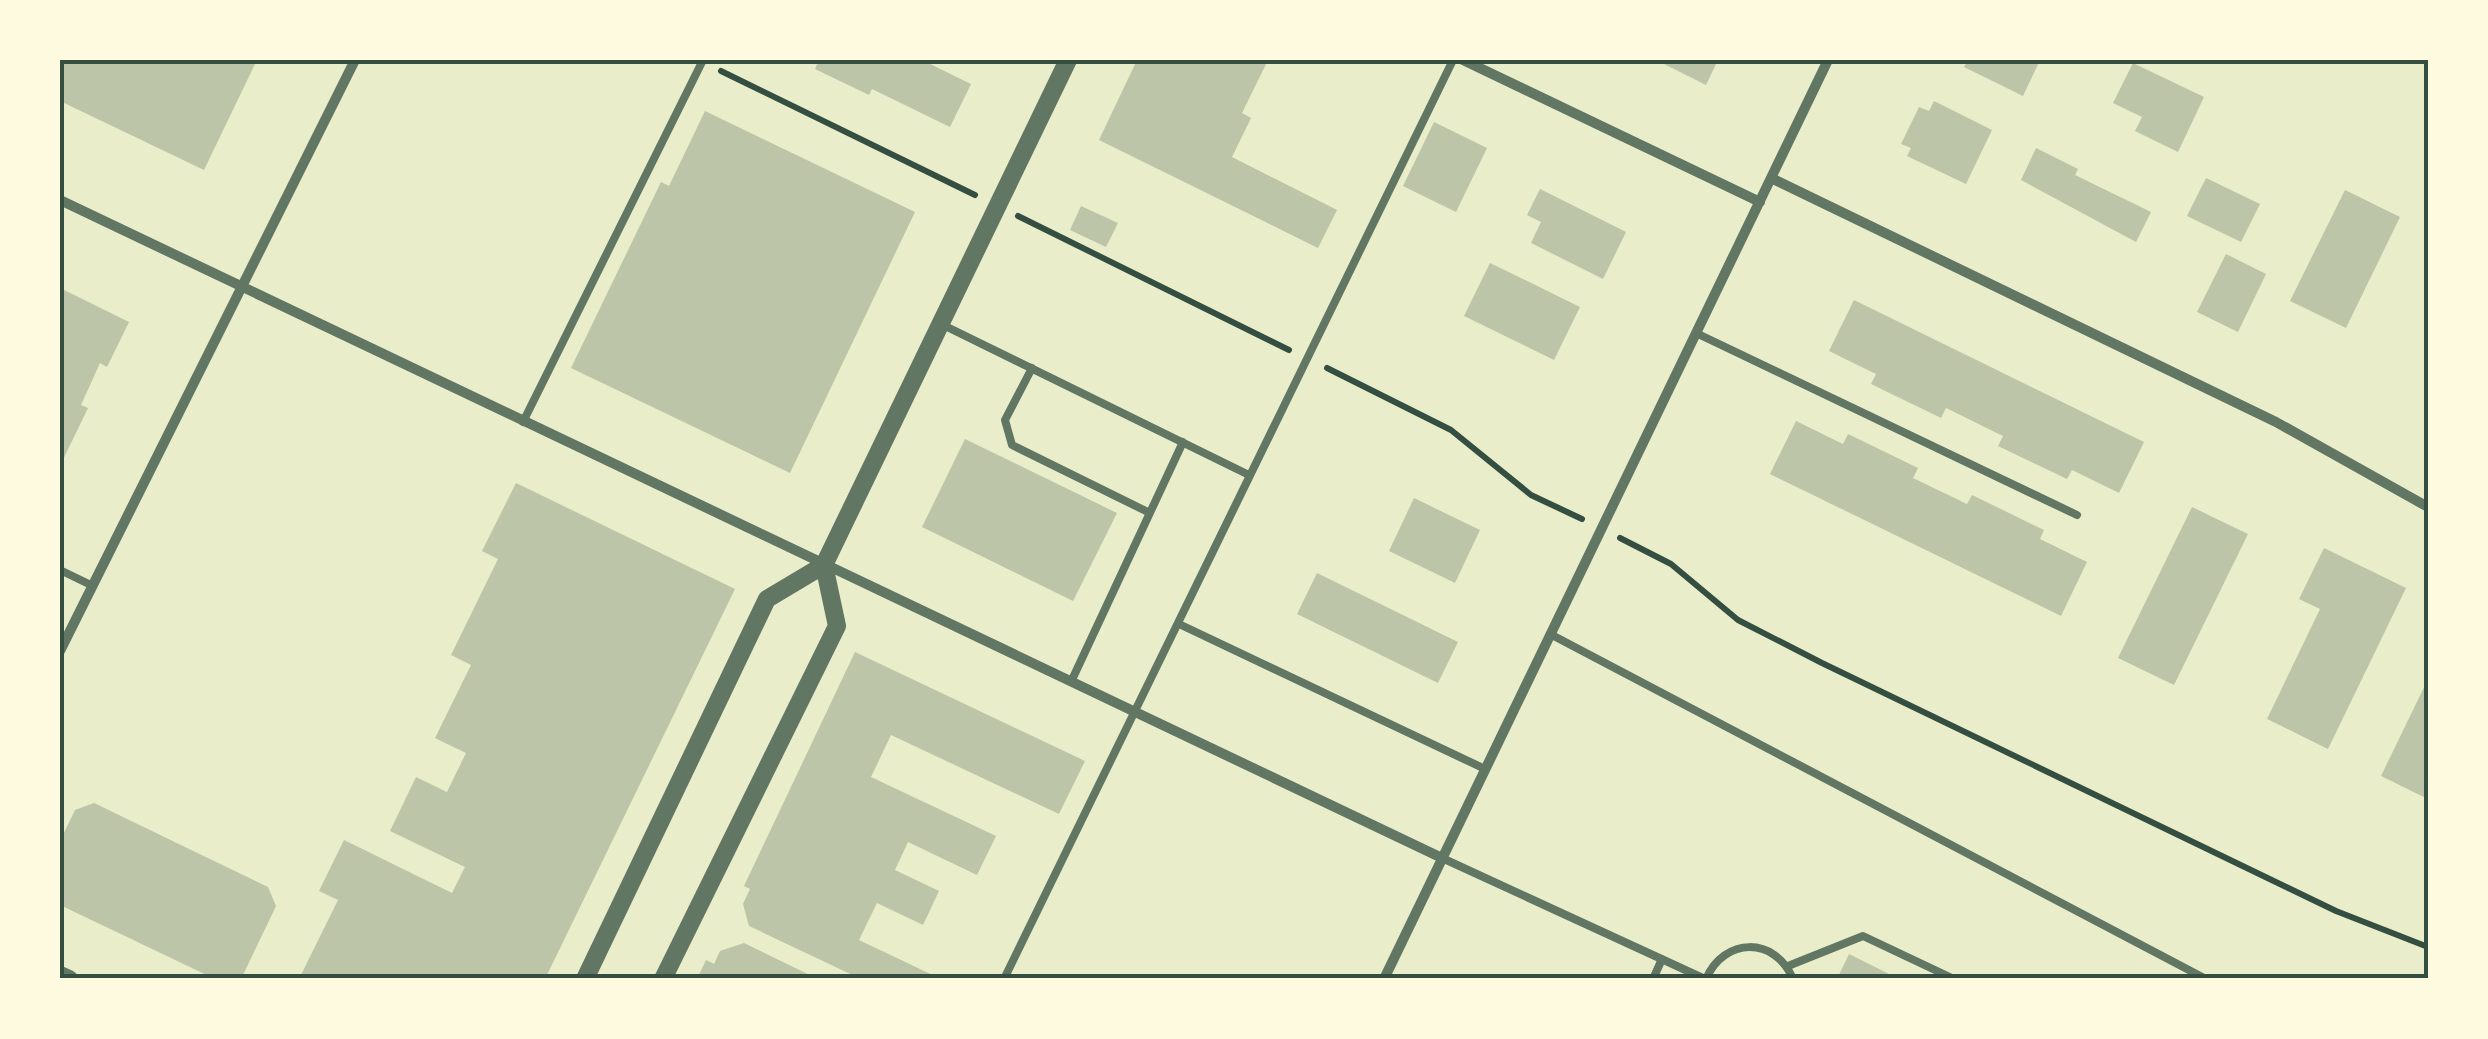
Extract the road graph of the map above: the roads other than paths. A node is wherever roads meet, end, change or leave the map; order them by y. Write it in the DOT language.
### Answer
graph roads {
  1 [pos="355,60"];
  2 [pos="1068,60"];
  3 [pos="1453,60"];
  4 [pos="1463,60"];
  5 [pos="1828,60"];
  6 [pos="702,61"];
  7 [pos="1771,178"];
  8 [pos="60,200"];
  9 [pos="1760,202"];
  10 [pos="243,289"];
  11 [pos="940,324"];
  12 [pos="1696,332"];
  13 [pos="1032,368"];
  14 [pos="523,422"];
  15 [pos="1182,442"];
  16 [pos="1250,475"];
  17 [pos="2428,507"];
  18 [pos="1150,513"];
  19 [pos="2077,516"];
  20 [pos="824,565"];
  21 [pos="60,570"];
  22 [pos="92,586"];
  23 [pos="1179,624"];
  24 [pos="1550,634"];
  25 [pos="60,651"];
  26 [pos="1071,682"];
  27 [pos="1137,714"];
  28 [pos="1485,770"];
  29 [pos="1442,858"];
  30 [pos="1662,960"];
  31 [pos="1788,966"];
  32 [pos="60,974"];
  33 [pos="69,979"];
  34 [pos="585,979"];
  35 [pos="663,979"];
  36 [pos="1004,979"];
  37 [pos="1384,979"];
  38 [pos="1653,979"];
  39 [pos="1705,979"];
  40 [pos="1793,979"];
  41 [pos="1954,979"];
  42 [pos="2206,979"];
  1 -- 10 [label="street"];
  2 -- 11 [label="street"];
  3 -- 16 [label="lane"];
  4 -- 9 [label="street"];
  5 -- 7 [label="street"];
  6 -- 14 [label="lane"];
  7 -- 9 [label="street"];
  7 -- 17 [label="street"];
  8 -- 10 [label="street"];
  9 -- 12 [label="street"];
  10 -- 14 [label="street"];
  10 -- 22 [label="street"];
  11 -- 13 [label="lane"];
  11 -- 20 [label="street"];
  12 -- 19 [label="lane"];
  12 -- 24 [label="street"];
  13 -- 15 [label="lane"];
  13 -- 18 [label="lane"];
  14 -- 20 [label="street"];
  15 -- 16 [label="lane"];
  15 -- 18 [label="lane"];
  16 -- 23 [label="lane"];
  18 -- 26 [label="lane"];
  20 -- 26 [label="street"];
  20 -- 34 [label="street"];
  20 -- 35 [label="street"];
  21 -- 22 [label="lane"];
  22 -- 25 [label="street"];
  23 -- 27 [label="lane"];
  23 -- 28 [label="lane"];
  24 -- 28 [label="street"];
  24 -- 42 [label="lane"];
  26 -- 27 [label="street"];
  27 -- 29 [label="street"];
  27 -- 36 [label="lane"];
  28 -- 29 [label="street"];
  29 -- 30 [label="lane"];
  29 -- 37 [label="street"];
  30 -- 38 [label="lane"];
  30 -- 39 [label="lane"];
  31 -- 39 [label="lane"];
  31 -- 40 [label="lane"];
  31 -- 41 [label="lane"];
  32 -- 33 [label="street"];
}
